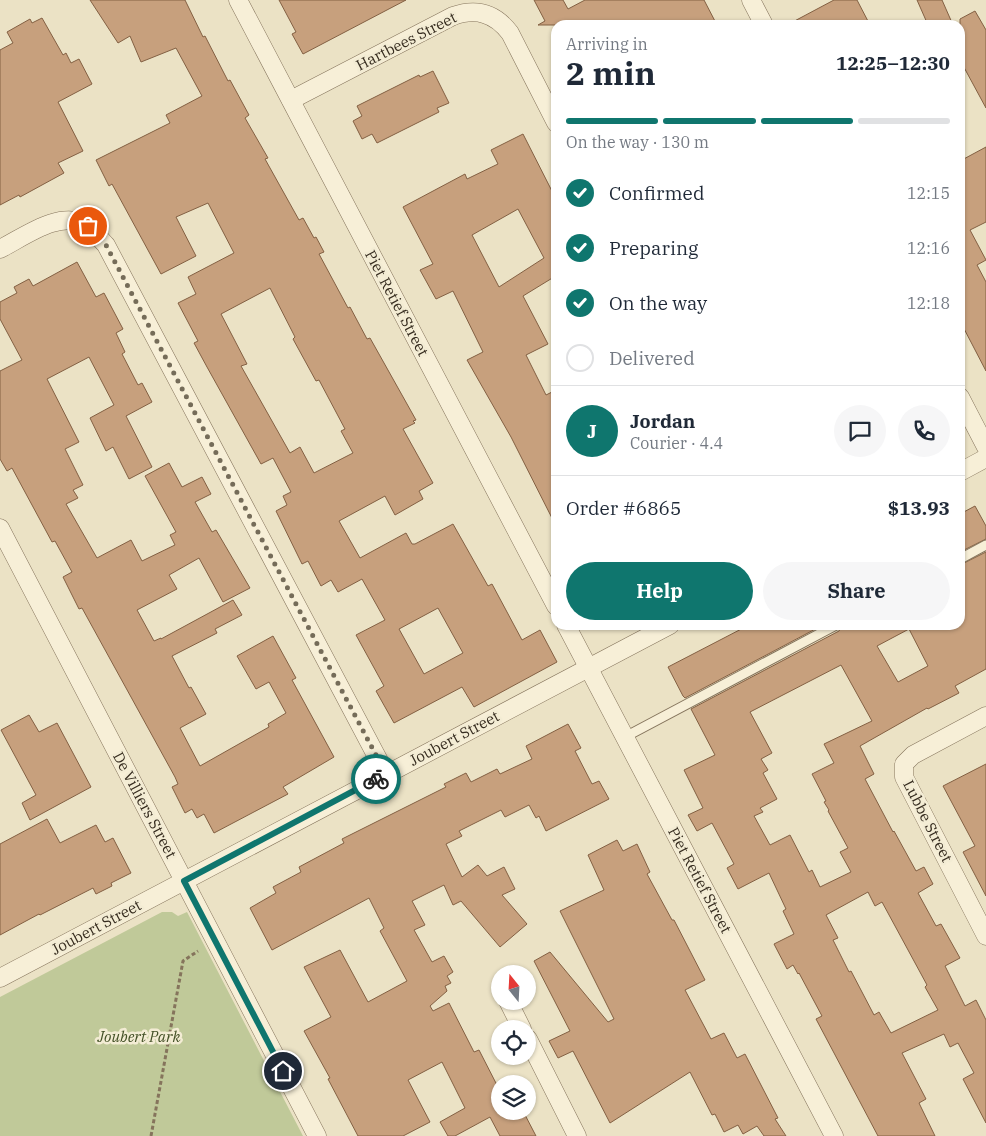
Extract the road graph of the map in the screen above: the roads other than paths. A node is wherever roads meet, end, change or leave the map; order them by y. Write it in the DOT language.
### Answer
graph roads {
  1 [pos="238,0"];
  2 [pos="751,0"];
  3 [pos="761,20"];
  4 [pos="291,100"];
  5 [pos="551,112"];
  6 [pos="0,249"];
  7 [pos="965,407"];
  8 [pos="986,447"];
  9 [pos="986,458"];
  10 [pos="965,469"];
  11 [pos="0,528"];
  12 [pos="986,545"];
  13 [pos="965,556"];
  14 [pos="551,596"];
  15 [pos="569,630"];
  16 [pos="660,630"];
  17 [pos="827,630"];
  18 [pos="588,668"];
  19 [pos="986,716"];
  20 [pos="625,737"];
  21 [pos="386,774"];
  22 [pos="184,881"];
  23 [pos="986,936"];
  24 [pos="0,978"];
  25 [pos="536,1055"];
  26 [pos="318,1136"];
  27 [pos="577,1136"];
  28 [pos="834,1136"];
  1 -- 4 [label="street, Piet Retief Street"];
  2 -- 3 [label="street"];
  4 -- 5 [label="street, Hartbees Street"];
  4 -- 14 [label="street, Piet Retief Street"];
  6 -- 21 [label="street"];
  7 -- 8 [label="street"];
  9 -- 10 [label="street"];
  11 -- 22 [label="street, De Villiers Street"];
  12 -- 13 [label="lane"];
  15 -- 18 [label="street, Piet Retief Street"];
  16 -- 18 [label="street, Joubert Street"];
  17 -- 20 [label="lane"];
  18 -- 20 [label="street, Piet Retief Street"];
  18 -- 21 [label="street, Joubert Street"];
  19 -- 23 [label="street, Lubbe Street"];
  20 -- 28 [label="street, Piet Retief Street"];
  21 -- 22 [label="street, Joubert Street"];
  22 -- 24 [label="street, Joubert Street"];
  22 -- 26 [label="street, De Villiers Street"];
  25 -- 27 [label="street"];
}
